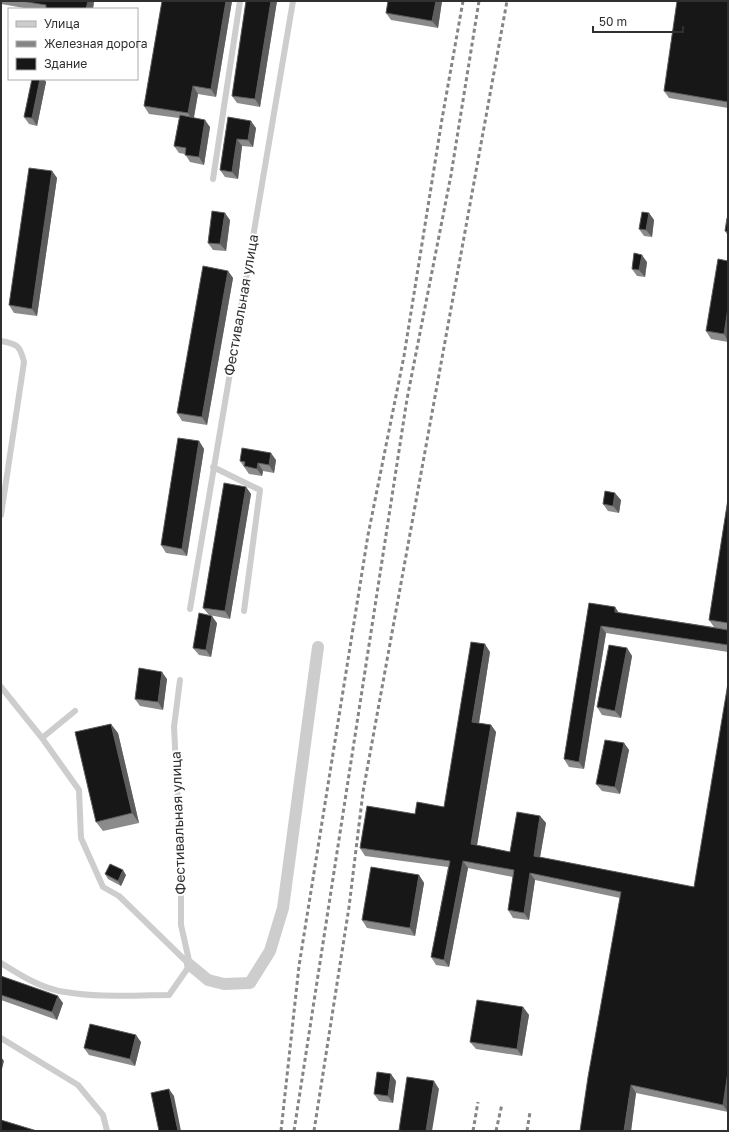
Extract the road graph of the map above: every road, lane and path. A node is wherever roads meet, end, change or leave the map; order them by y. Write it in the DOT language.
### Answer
graph roads {
  1 [pos="240,1"];
  2 [pos="293,1"];
  3 [pos="213,179"];
  4 [pos="1,341"];
  5 [pos="213,467"];
  6 [pos="1,515"];
  7 [pos="190,609"];
  8 [pos="244,611"];
  9 [pos="318,647"];
  10 [pos="180,680"];
  11 [pos="1,687"];
  12 [pos="76,711"];
  13 [pos="42,738"];
  14 [pos="1,963"];
  15 [pos="190,965"];
  16 [pos="1,1038"];
  17 [pos="107,1131"];
  1 -- 3 [label="lane"];
  2 -- 5 [label="lane, Фестивальная улица"];
  4 -- 6 [label="lane"];
  5 -- 7 [label="lane, Фестивальная улица"];
  5 -- 8 [label="lane"];
  9 -- 15 [label="street"];
  10 -- 15 [label="lane, Фестивальная улица"];
  11 -- 13 [label="lane"];
  12 -- 13 [label="lane"];
  13 -- 15 [label="lane"];
  14 -- 15 [label="lane"];
  16 -- 17 [label="lane"];
}
